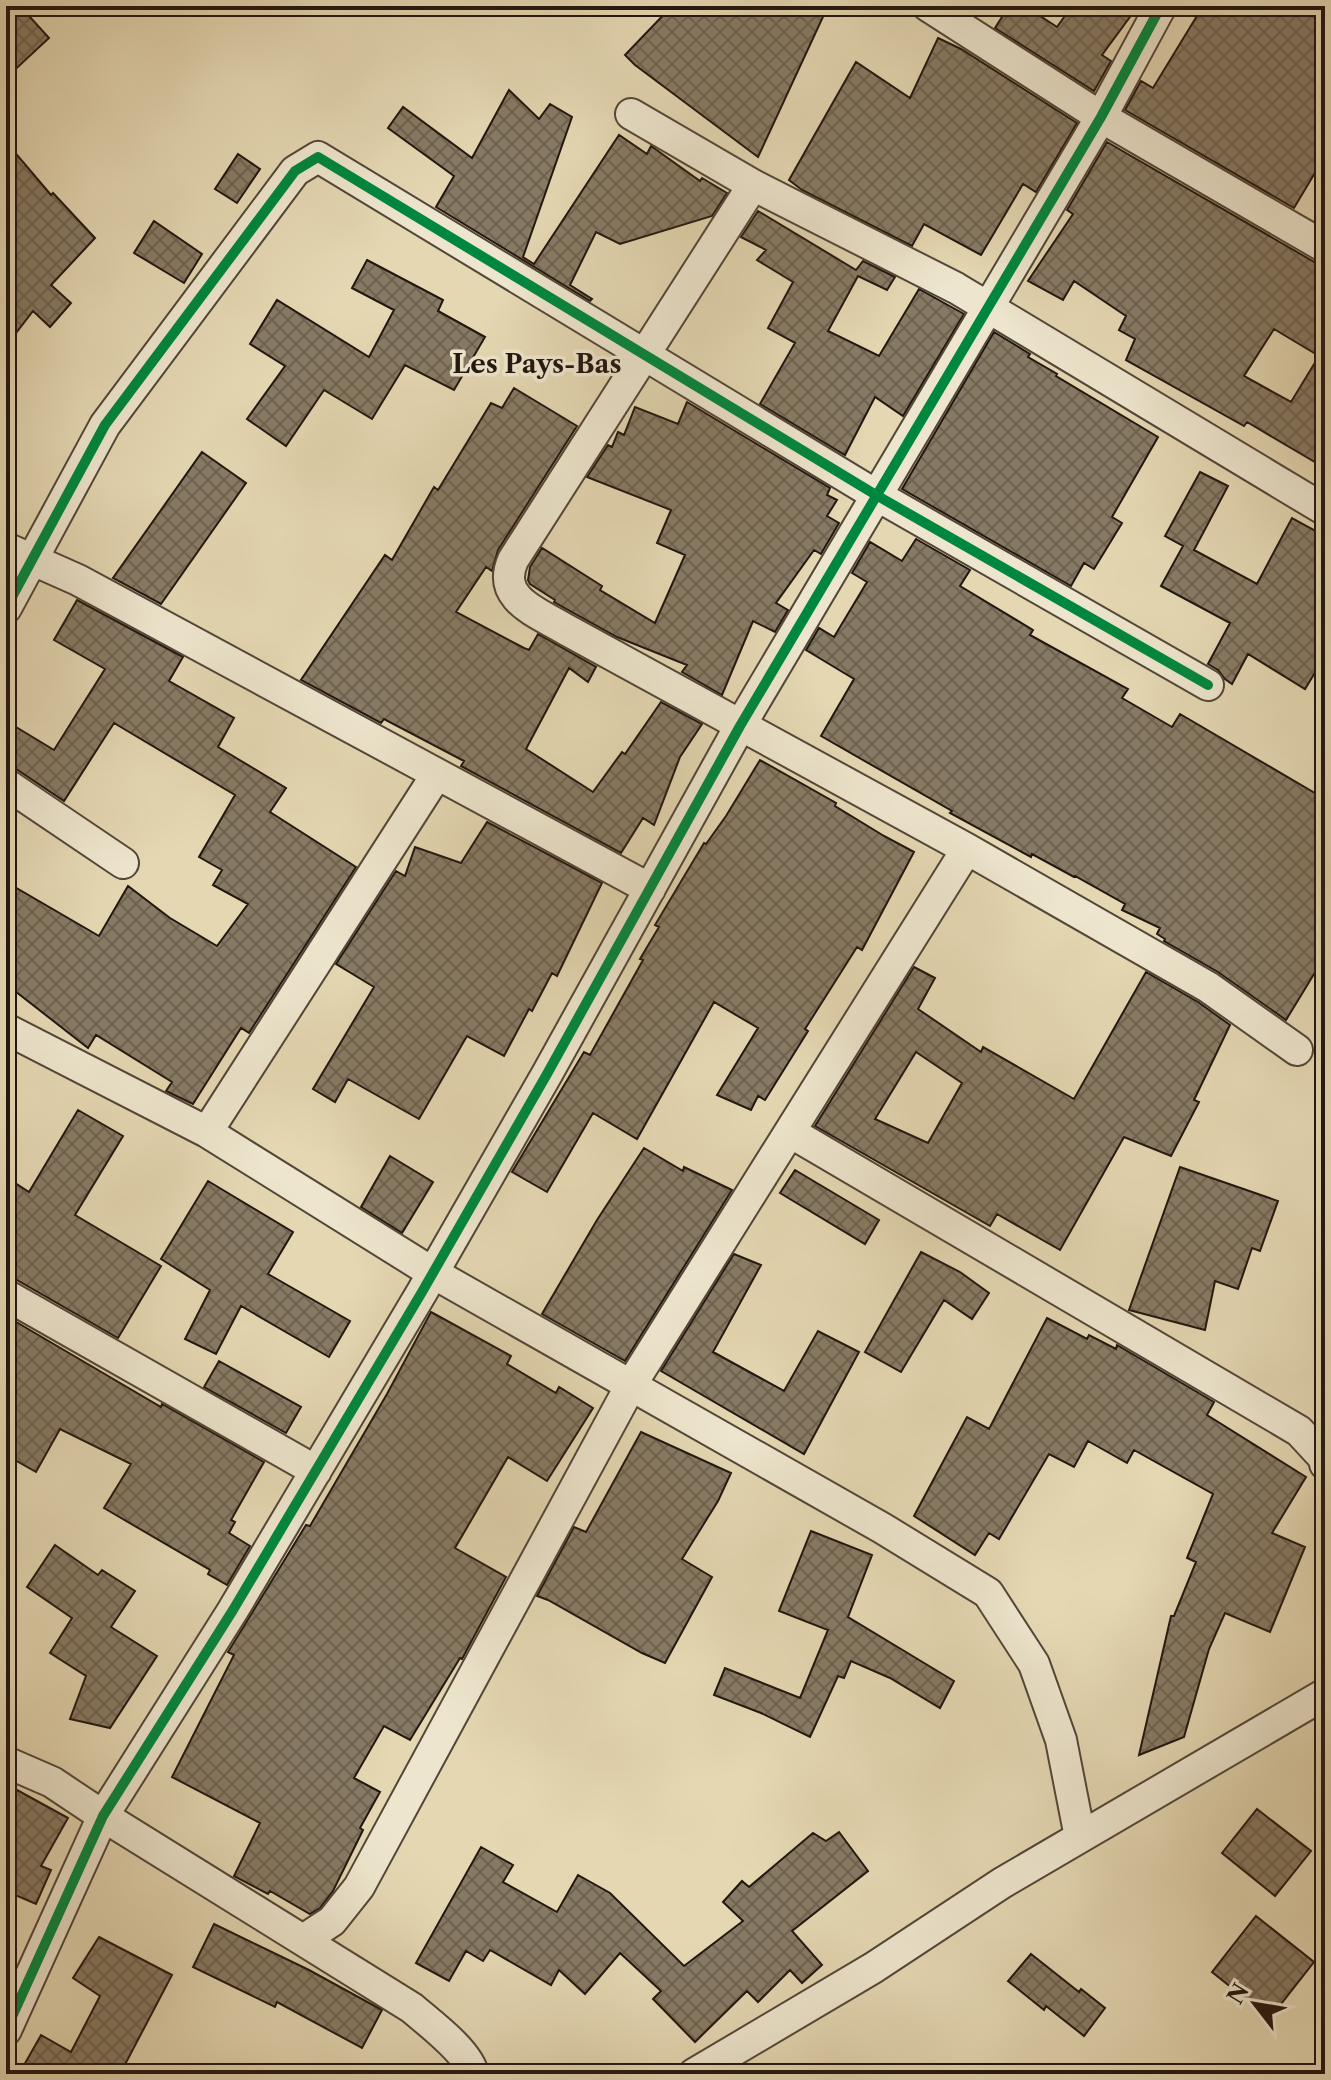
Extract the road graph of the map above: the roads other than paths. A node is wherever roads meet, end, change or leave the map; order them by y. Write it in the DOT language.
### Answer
graph roads {
  1 [pos="928,6"];
  2 [pos="1161,6"];
  3 [pos="631,114"];
  4 [pos="1101,117"];
  5 [pos="753,185"];
  6 [pos="1325,247"];
  7 [pos="987,306"];
  8 [pos="645,354"];
  9 [pos="876,495"];
  10 [pos="1325,510"];
  11 [pos="19,554"];
  12 [pos="6,608"];
  13 [pos="1208,685"];
  14 [pos="740,726"];
  15 [pos="437,774"];
  16 [pos="6,784"];
  17 [pos="967,849"];
  18 [pos="123,863"];
  19 [pos="650,889"];
  20 [pos="6,1029"];
  21 [pos="1297,1050"];
  22 [pos="207,1132"];
  23 [pos="790,1132"];
  24 [pos="433,1273"];
  25 [pos="6,1295"];
  26 [pos="631,1385"];
  27 [pos="1325,1464"];
  28 [pos="316,1471"];
  29 [pos="1325,1694"];
  30 [pos="6,1762"];
  31 [pos="103,1816"];
  32 [pos="1080,1837"];
  33 [pos="303,1940"];
  34 [pos="6,2030"];
  35 [pos="473,2074"];
  36 [pos="694,2074"];
  1 -- 4 [label="street"];
  2 -- 4 [label="street"];
  3 -- 5 [label="street"];
  4 -- 6 [label="street"];
  4 -- 7 [label="street"];
  5 -- 7 [label="street"];
  5 -- 8 [label="street"];
  7 -- 9 [label="street"];
  7 -- 10 [label="street"];
  8 -- 9 [label="street"];
  8 -- 11 [label="street"];
  8 -- 14 [label="street"];
  9 -- 13 [label="street"];
  9 -- 14 [label="street"];
  11 -- 12 [label="street"];
  11 -- 15 [label="street"];
  14 -- 17 [label="street"];
  14 -- 19 [label="street"];
  15 -- 19 [label="street"];
  15 -- 22 [label="street"];
  16 -- 18 [label="street"];
  17 -- 21 [label="street"];
  17 -- 23 [label="street"];
  19 -- 24 [label="street"];
  20 -- 22 [label="street"];
  22 -- 24 [label="street"];
  23 -- 26 [label="street"];
  23 -- 27 [label="street"];
  24 -- 26 [label="street"];
  24 -- 28 [label="street"];
  25 -- 28 [label="street"];
  26 -- 32 [label="street"];
  26 -- 33 [label="street"];
  28 -- 31 [label="street"];
  29 -- 32 [label="street"];
  30 -- 31 [label="street"];
  31 -- 33 [label="street"];
  31 -- 34 [label="street"];
  32 -- 36 [label="street"];
  33 -- 35 [label="street"];
}
